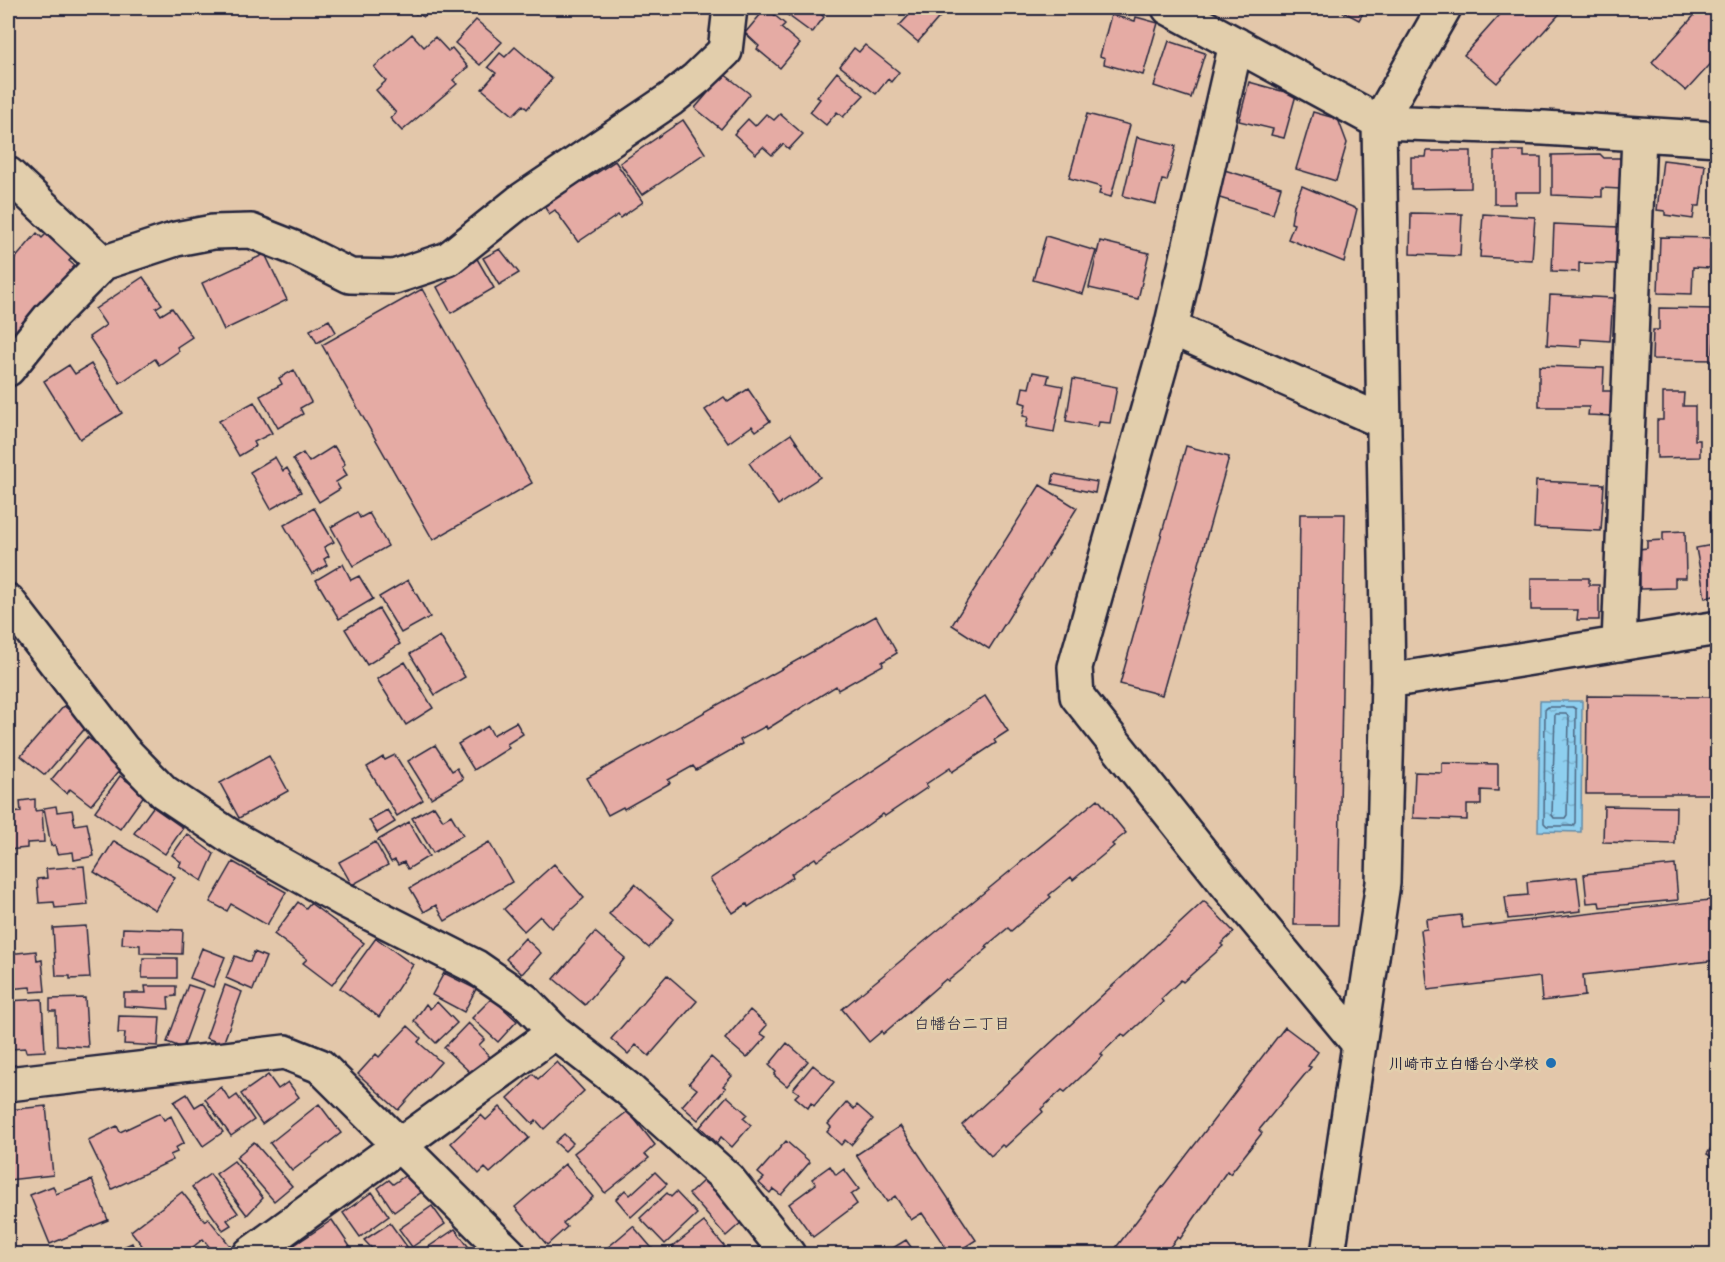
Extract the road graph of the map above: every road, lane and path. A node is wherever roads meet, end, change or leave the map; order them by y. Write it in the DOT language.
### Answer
graph roads {
  1 [pos="730,8"];
  2 [pos="1169,8"];
  3 [pos="1444,8"];
  4 [pos="1236,44"];
  5 [pos="1379,122"];
  6 [pos="1639,135"];
  7 [pos="1718,139"];
  8 [pos="8,174"];
  9 [pos="103,263"];
  10 [pos="1171,328"];
  11 [pos="8,369"];
  12 [pos="1384,422"];
  13 [pos="8,601"];
  14 [pos="1718,628"];
  15 [pos="1619,644"];
  16 [pos="1388,681"];
  17 [pos="555,1032"];
  18 [pos="1359,1044"];
  19 [pos="8,1084"];
  20 [pos="402,1145"];
  21 [pos="250,1254"];
  22 [pos="509,1254"];
  23 [pos="788,1254"];
  24 [pos="1328,1254"];
  1 -- 9 [label="street"];
  2 -- 4 [label="street"];
  3 -- 5 [label="street"];
  4 -- 5 [label="street"];
  4 -- 10 [label="street"];
  5 -- 6 [label="street"];
  5 -- 12 [label="street"];
  6 -- 7 [label="street"];
  6 -- 15 [label="street"];
  8 -- 9 [label="street"];
  9 -- 11 [label="street"];
  10 -- 12 [label="street"];
  10 -- 18 [label="street"];
  12 -- 16 [label="street"];
  13 -- 17 [label="street"];
  14 -- 15 [label="street"];
  15 -- 16 [label="street"];
  16 -- 18 [label="street"];
  17 -- 20 [label="street"];
  17 -- 23 [label="street"];
  18 -- 24 [label="street"];
  19 -- 20 [label="street"];
  20 -- 21 [label="street"];
  20 -- 22 [label="street"];
}
